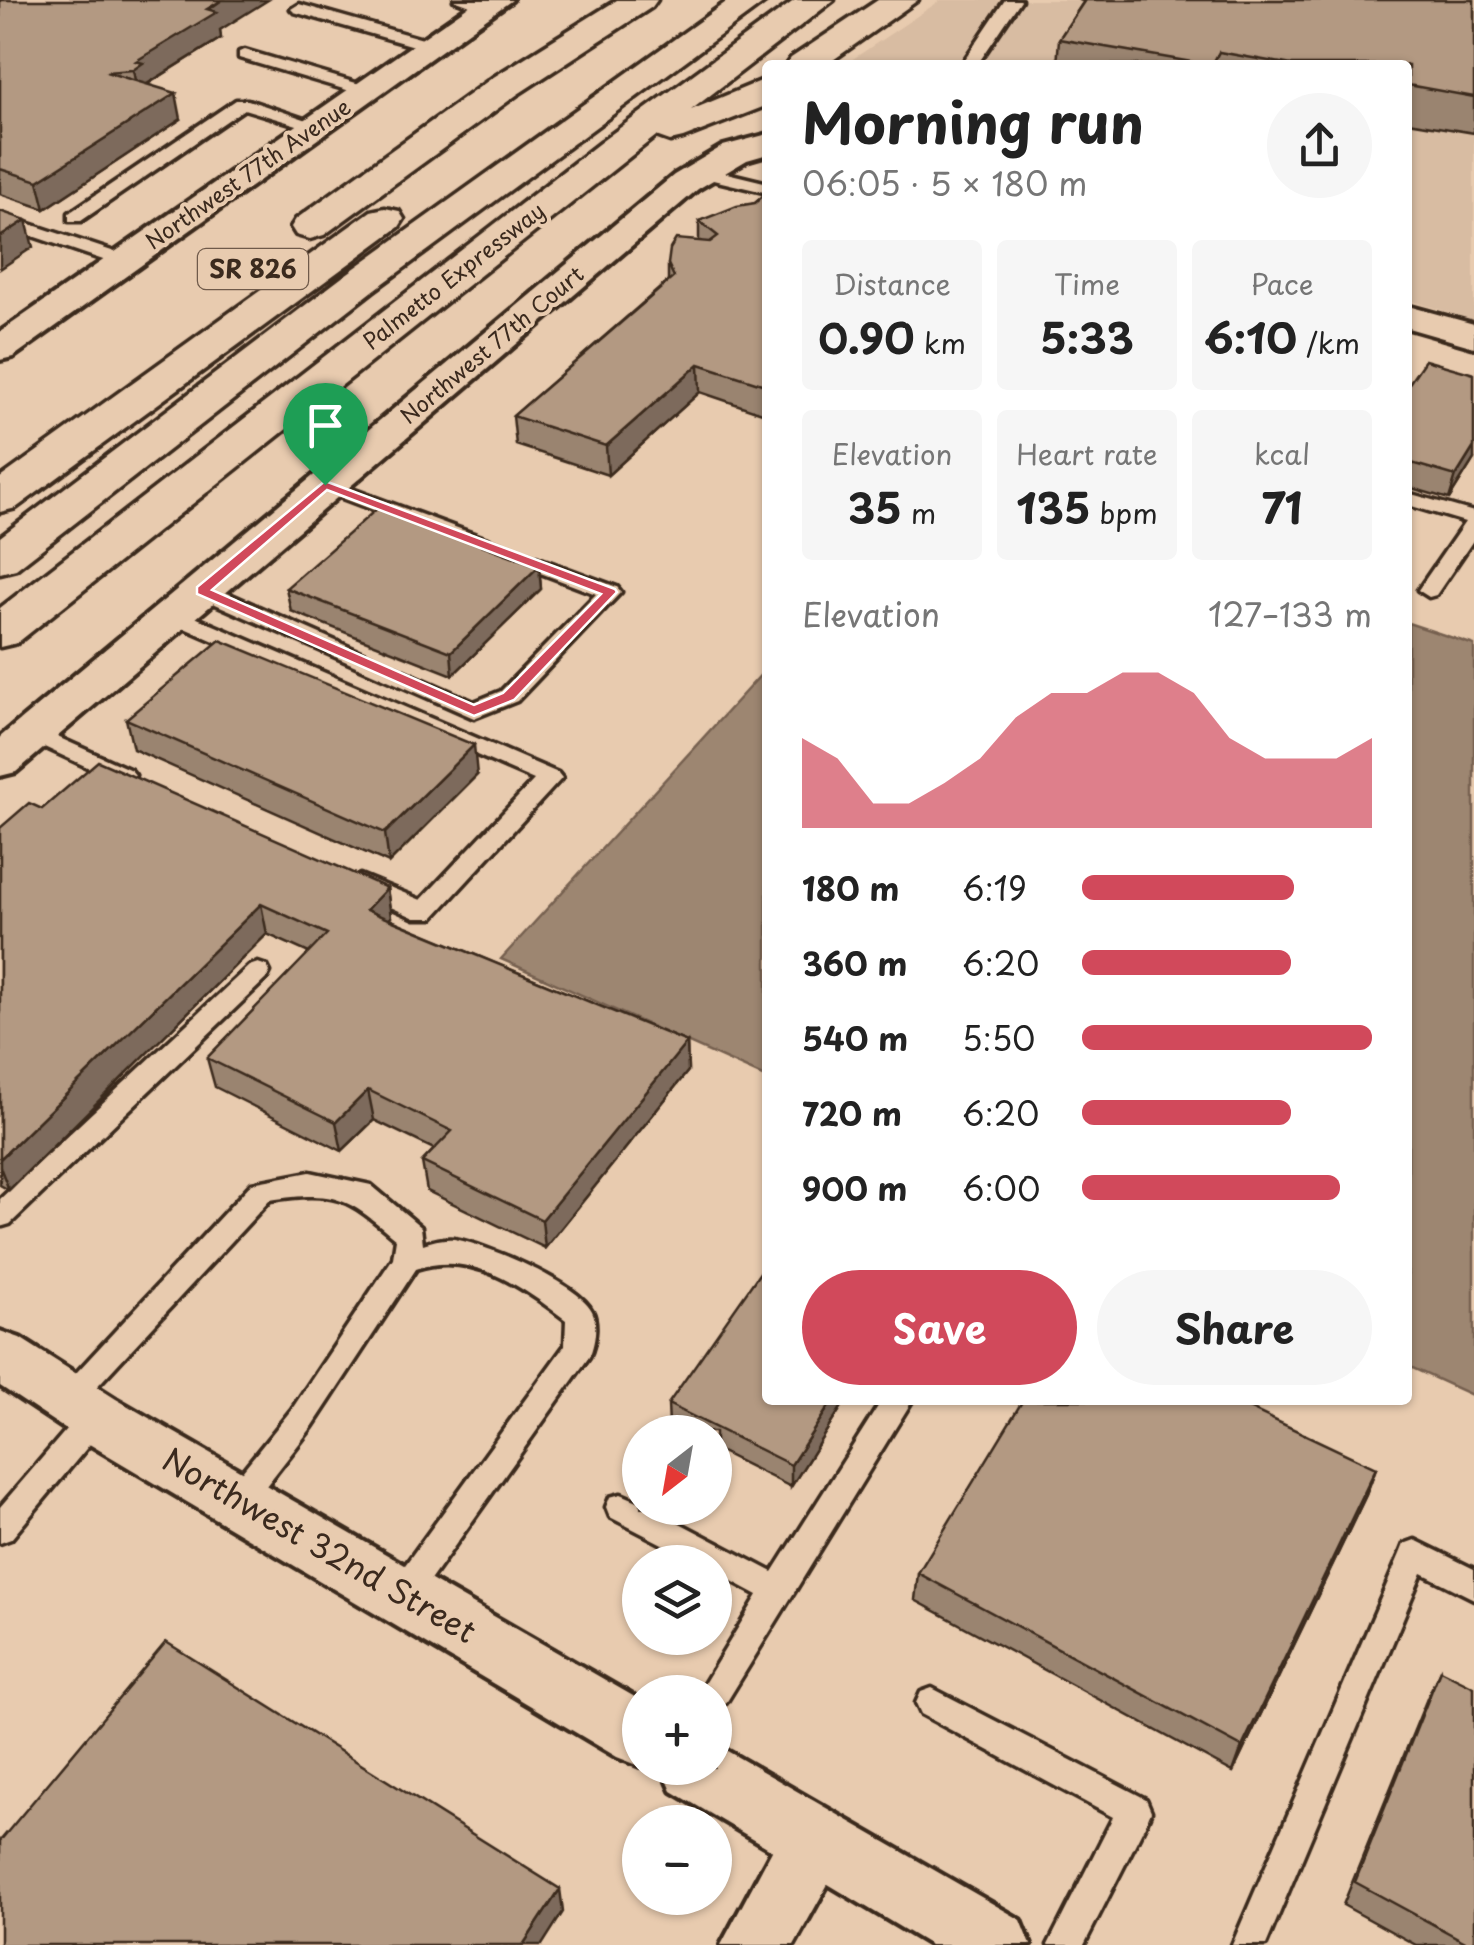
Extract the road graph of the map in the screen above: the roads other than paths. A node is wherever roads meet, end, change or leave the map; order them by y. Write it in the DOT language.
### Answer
graph roads {
  1 [pos="640,0"];
  2 [pos="705,0"];
  3 [pos="751,0"];
  4 [pos="817,0"];
  5 [pos="901,0"];
  6 [pos="1013,0"];
  7 [pos="482,2"];
  8 [pos="568,7"];
  9 [pos="298,9"];
  10 [pos="431,46"];
  11 [pos="244,55"];
  12 [pos="811,60"];
  13 [pos="972,60"];
  14 [pos="505,86"];
  15 [pos="367,91"];
  16 [pos="762,93"];
  17 [pos="317,126"];
  18 [pos="762,145"];
  19 [pos="615,150"];
  20 [pos="702,172"];
  21 [pos="762,187"];
  22 [pos="75,217"];
  23 [pos="0,220"];
  24 [pos="284,246"];
  25 [pos="124,262"];
  26 [pos="1412,318"];
  27 [pos="1474,336"];
  28 [pos="0,348"];
  29 [pos="325,485"];
  30 [pos="0,498"];
  31 [pos="1412,500"];
  32 [pos="1474,521"];
  33 [pos="0,559"];
  34 [pos="1429,590"];
  35 [pos="188,602"];
  36 [pos="0,632"];
  37 [pos="16,747"];
  38 [pos="145,785"];
  39 [pos="337,872"];
  40 [pos="258,972"];
  41 [pos="0,1216"];
  42 [pos="406,1261"];
  43 [pos="0,1355"];
  44 [pos="894,1405"];
  45 [pos="81,1408"];
  46 [pos="237,1500"];
  47 [pos="621,1506"];
  48 [pos="0,1529"];
  49 [pos="1474,1585"];
  50 [pos="780,1591"];
  51 [pos="403,1593"];
  52 [pos="726,1675"];
  53 [pos="932,1704"];
  54 [pos="622,1724"];
  55 [pos="724,1785"];
  56 [pos="816,1840"];
  57 [pos="756,1945"];
  58 [pos="996,1945"];
  59 [pos="1065,1945"];
  60 [pos="1250,1945"];
  1 -- 14 [label="highway, SR 826"];
  2 -- 30 [label="highway"];
  3 -- 33 [label="highway"];
  4 -- 19 [label="highway, Palmetto Expressway"];
  5 -- 12 [label="highway"];
  6 -- 13 [label="lane"];
  7 -- 10 [label="street, Northwest 77th Avenue"];
  8 -- 14 [label="highway"];
  9 -- 10 [label="lane"];
  10 -- 15 [label="street, Northwest 77th Avenue"];
  11 -- 15 [label="lane"];
  14 -- 24 [label="highway, SR 826"];
  15 -- 17 [label="street, Northwest 77th Avenue"];
  16 -- 19 [label="highway"];
  17 -- 22 [label="lane"];
  17 -- 25 [label="street, Northwest 77th Avenue"];
  18 -- 20 [label="street, Northwest 77th Court"];
  19 -- 36 [label="highway, Palmetto Expressway"];
  20 -- 21 [label="lane"];
  20 -- 29 [label="street, Northwest 77th Court"];
  23 -- 25 [label="lane"];
  25 -- 28 [label="street, Northwest 77th Avenue"];
  26 -- 27 [label="street"];
  29 -- 35 [label="street, Northwest 77th Court"];
  29 -- 35 [label="lane"];
  31 -- 32 [label="lane"];
  32 -- 34 [label="lane"];
  35 -- 37 [label="street, Northwest 77th Court"];
  35 -- 39 [label="lane"];
  37 -- 38 [label="lane"];
  40 -- 41 [label="lane"];
  42 -- 45 [label="lane"];
  42 -- 46 [label="lane"];
  42 -- 51 [label="lane"];
  43 -- 45 [label="street, Northwest 32nd Street"];
  44 -- 50 [label="lane"];
  45 -- 46 [label="street, Northwest 32nd Street"];
  45 -- 48 [label="lane"];
  46 -- 51 [label="street, Northwest 32nd Street"];
  47 -- 50 [label="lane"];
  49 -- 60 [label="lane"];
  50 -- 52 [label="lane"];
  51 -- 54 [label="street, Northwest 32nd Street"];
  53 -- 59 [label="lane"];
  55 -- 56 [label="street"];
  56 -- 57 [label="street"];
  56 -- 58 [label="street"];
}
